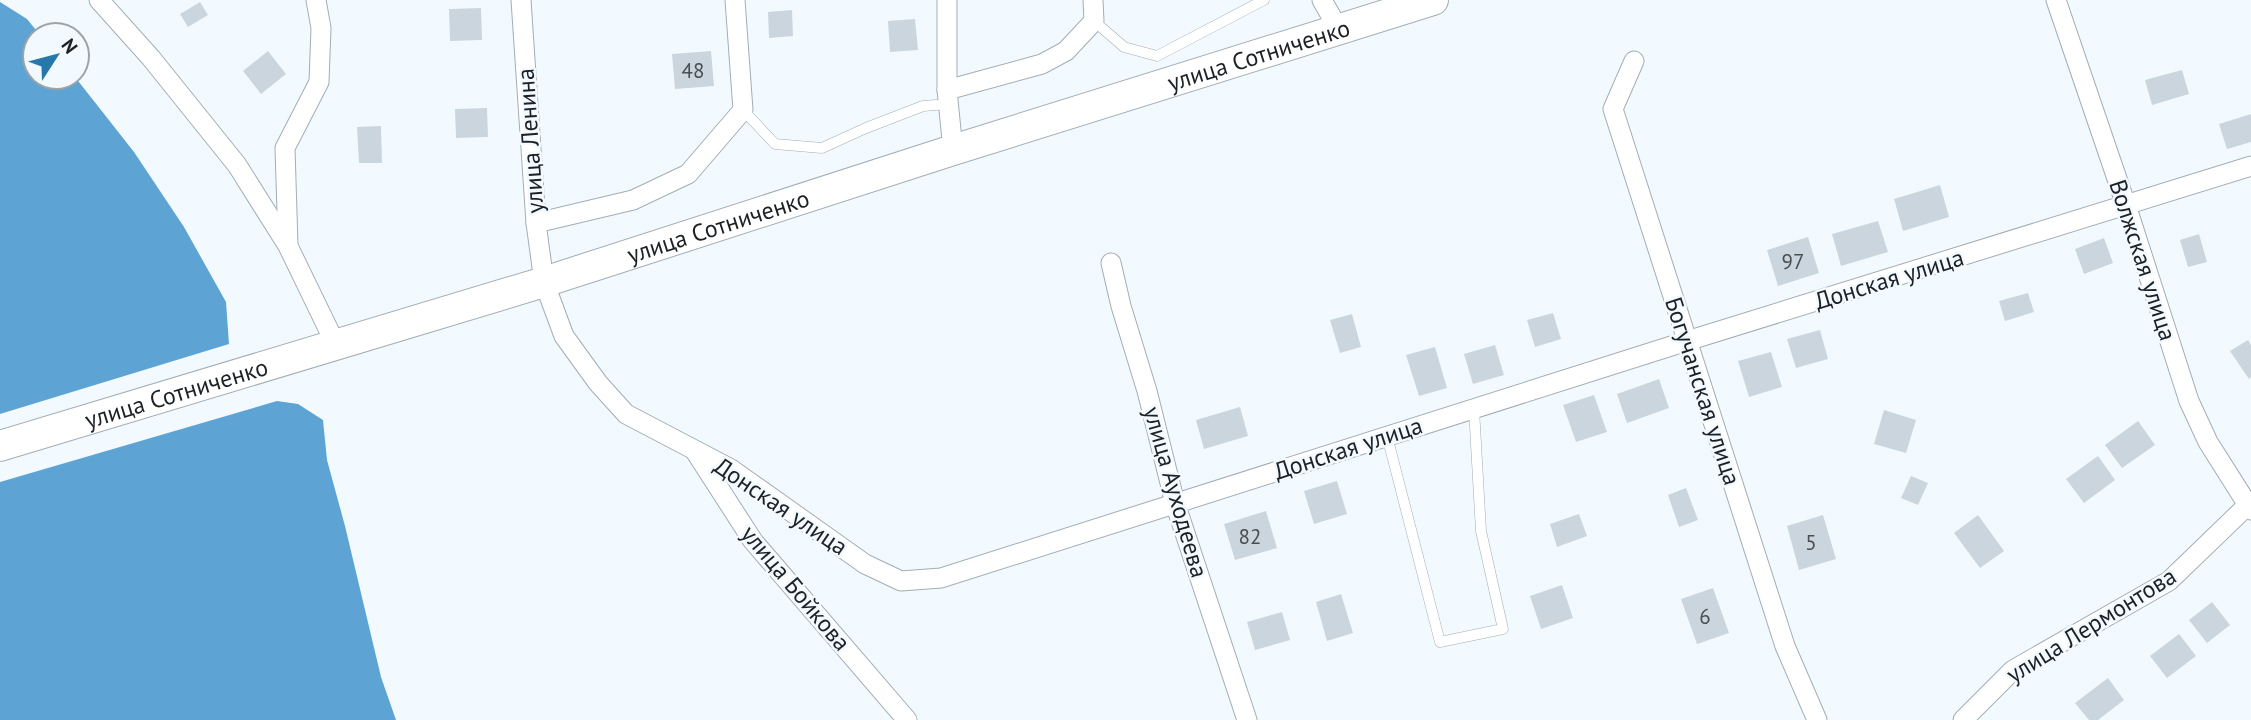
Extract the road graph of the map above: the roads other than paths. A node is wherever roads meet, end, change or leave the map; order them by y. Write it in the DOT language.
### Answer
graph roads {
  1 [pos="99,0"];
  2 [pos="316,0"];
  3 [pos="521,0"];
  4 [pos="735,0"];
  5 [pos="947,0"];
  6 [pos="1093,0"];
  7 [pos="1264,0"];
  8 [pos="1322,0"];
  9 [pos="1433,0"];
  10 [pos="2056,0"];
  11 [pos="1094,21"];
  12 [pos="1339,30"];
  13 [pos="1634,61"];
  14 [pos="948,97"];
  15 [pos="743,110"];
  16 [pos="953,150"];
  17 [pos="2251,166"];
  18 [pos="2126,205"];
  19 [pos="536,223"];
  20 [pos="288,246"];
  21 [pos="1111,263"];
  22 [pos="544,282"];
  23 [pos="1687,341"];
  24 [pos="336,345"];
  25 [pos="1474,408"];
  26 [pos="1387,436"];
  27 [pos="0,446"];
  28 [pos="695,450"];
  29 [pos="1175,503"];
  30 [pos="2250,506"];
  31 [pos="907,720"];
  32 [pos="1247,720"];
  33 [pos="1817,720"];
  34 [pos="1963,720"];
  1 -- 20 [label="street"];
  2 -- 20 [label="street"];
  3 -- 19 [label="street, улица Ленина"];
  4 -- 15 [label="street"];
  5 -- 14 [label="street"];
  6 -- 11 [label="street"];
  7 -- 11 [label="lane"];
  8 -- 12 [label="street"];
  9 -- 12 [label="main road, улица Сотниченко"];
  10 -- 18 [label="street, Волжская улица"];
  11 -- 14 [label="street"];
  12 -- 16 [label="main road, улица Сотниченко"];
  13 -- 23 [label="street, Богучанская улица"];
  14 -- 15 [label="lane"];
  14 -- 16 [label="street"];
  15 -- 19 [label="street"];
  16 -- 22 [label="main road, улица Сотниченко"];
  17 -- 18 [label="street, Донская улица"];
  18 -- 23 [label="street, Донская улица"];
  18 -- 30 [label="street, Волжская улица"];
  19 -- 22 [label="street, улица Ленина"];
  20 -- 24 [label="street"];
  21 -- 29 [label="street, улица Ауходеева"];
  22 -- 24 [label="main road, улица Сотниченко"];
  22 -- 28 [label="street, Донская улица"];
  23 -- 25 [label="street, Донская улица"];
  23 -- 33 [label="street, Богучанская улица"];
  24 -- 27 [label="main road, улица Сотниченко"];
  25 -- 26 [label="street, Донская улица"];
  25 -- 26 [label="lane"];
  26 -- 29 [label="street, Донская улица"];
  28 -- 29 [label="street, Донская улица"];
  28 -- 31 [label="street, улица Бойкова"];
  29 -- 32 [label="street, улица Ауходеева"];
  30 -- 34 [label="street, улица Лермонтова"];
}
